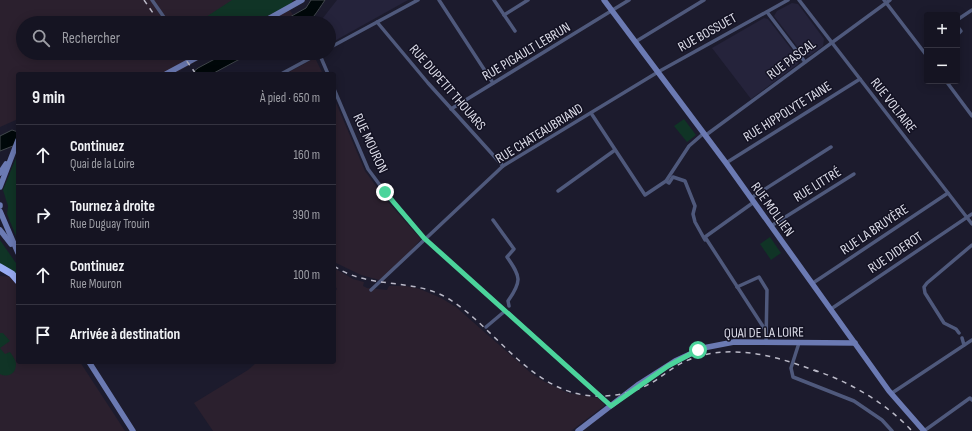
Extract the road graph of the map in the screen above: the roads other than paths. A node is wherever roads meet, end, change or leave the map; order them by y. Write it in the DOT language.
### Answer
graph roads {
  1 [pos="152,0"];
  2 [pos="302,0"];
  3 [pos="418,0"];
  4 [pos="439,0"];
  5 [pos="494,0"];
  6 [pos="528,0"];
  7 [pos="604,0"];
  8 [pos="629,0"];
  9 [pos="704,0"];
  10 [pos="788,0"];
  11 [pos="799,0"];
  12 [pos="887,1"];
  13 [pos="697,2"];
  14 [pos="972,10"];
  15 [pos="612,11"];
  16 [pos="767,12"];
  17 [pos="504,15"];
  18 [pos="163,16"];
  19 [pos="273,16"];
  20 [pos="960,18"];
  21 [pos="377,22"];
  22 [pos="515,31"];
  23 [pos="635,42"];
  24 [pos="832,42"];
  25 [pos="336,44"];
  26 [pos="924,52"];
  27 [pos="191,60"];
  28 [pos="306,60"];
  29 [pos="322,60"];
  30 [pos="805,62"];
  31 [pos="170,72"];
  32 [pos="285,72"];
  33 [pos="327,72"];
  34 [pos="658,72"];
  35 [pos="860,79"];
  36 [pos="494,83"];
  37 [pos="948,84"];
  38 [pos="336,94"];
  39 [pos="451,109"];
  40 [pos="591,113"];
  41 [pos="972,116"];
  42 [pos="705,134"];
  43 [pos="16,144"];
  44 [pos="831,147"];
  45 [pos="615,150"];
  46 [pos="10,156"];
  47 [pos="726,163"];
  48 [pos="503,166"];
  49 [pos="0,173"];
  50 [pos="854,174"];
  51 [pos="666,181"];
  52 [pos="0,187"];
  53 [pos="558,191"];
  54 [pos="948,193"];
  55 [pos="752,200"];
  56 [pos="0,211"];
  57 [pos="972,214"];
  58 [pos="967,217"];
  59 [pos="493,220"];
  60 [pos="972,224"];
  61 [pos="771,226"];
  62 [pos="0,230"];
  63 [pos="424,238"];
  64 [pos="706,239"];
  65 [pos="972,245"];
  66 [pos="16,248"];
  67 [pos="16,250"];
  68 [pos="0,267"];
  69 [pos="0,271"];
  70 [pos="16,279"];
  71 [pos="16,281"];
  72 [pos="813,283"];
  73 [pos="737,287"];
  74 [pos="371,290"];
  75 [pos="509,306"];
  76 [pos="831,309"];
  77 [pos="505,311"];
  78 [pos="486,327"];
  79 [pos="766,331"];
  80 [pos="959,333"];
  81 [pos="962,338"];
  82 [pos="972,340"];
  83 [pos="766,342"];
  84 [pos="799,343"];
  85 [pos="855,343"];
  86 [pos="964,345"];
  87 [pos="89,364"];
  88 [pos="892,393"];
  89 [pos="971,399"];
  90 [pos="611,406"];
  91 [pos="133,431"];
  92 [pos="578,431"];
  93 [pos="892,431"];
  94 [pos="924,431"];
  1 -- 18 [label="street"];
  2 -- 19 [label="street"];
  3 -- 21 [label="street"];
  4 -- 36 [label="street"];
  5 -- 17 [label="street"];
  6 -- 17 [label="street"];
  7 -- 15 [label="street, RUE MOLLIEN"];
  8 -- 15 [label="street, RUE PIGAULT LEBRUN"];
  9 -- 13 [label="street"];
  10 -- 16 [label="street, RUE BOSSUET"];
  11 -- 24 [label="street, RUE VOLTAIRE"];
  12 -- 24 [label="street, RUE PASCAL"];
  12 -- 26 [label="street"];
  13 -- 23 [label="street"];
  14 -- 20 [label="street"];
  15 -- 23 [label="street, RUE MOLLIEN"];
  15 -- 36 [label="street, RUE PIGAULT LEBRUN"];
  16 -- 30 [label="street"];
  16 -- 34 [label="street, RUE BOSSUET"];
  17 -- 22 [label="street"];
  21 -- 25 [label="street"];
  21 -- 39 [label="street, RUE DUPETIT THOUARS"];
  23 -- 34 [label="street, RUE MOLLIEN"];
  24 -- 30 [label="street, RUE PASCAL"];
  24 -- 35 [label="street, RUE VOLTAIRE"];
  27 -- 31 [label="street"];
  28 -- 32 [label="street"];
  29 -- 33 [label="street"];
  30 -- 42 [label="street, RUE PASCAL"];
  34 -- 40 [label="street, RUE CHATEAUBRIAND"];
  34 -- 42 [label="street, RUE MOLLIEN"];
  35 -- 47 [label="street, RUE HIPPOLYTE TAINE"];
  35 -- 54 [label="street, RUE VOLTAIRE"];
  36 -- 39 [label="street, RUE PIGAULT LEBRUN"];
  37 -- 41 [label="street"];
  38 -- 63 [label="street, RUE MOURON"];
  39 -- 48 [label="street, RUE DUPETIT THOUARS"];
  40 -- 45 [label="street"];
  40 -- 48 [label="street, RUE CHATEAUBRIAND"];
  42 -- 47 [label="street, RUE MOLLIEN"];
  42 -- 51 [label="street, RUE PASCAL"];
  43 -- 46 [label="street"];
  44 -- 55 [label="street"];
  45 -- 51 [label="street"];
  45 -- 53 [label="street"];
  46 -- 49 [label="street"];
  46 -- 52 [label="street"];
  47 -- 55 [label="street, RUE MOLLIEN"];
  48 -- 63 [label="street, RUE CHATEAUBRIAND"];
  50 -- 61 [label="street, RUE LITTRÉ"];
  51 -- 64 [label="street"];
  54 -- 58 [label="street, RUE VOLTAIRE"];
  54 -- 72 [label="street, RUE LA BRUYÈRE"];
  55 -- 61 [label="street, RUE MOLLIEN"];
  55 -- 64 [label="street"];
  56 -- 66 [label="street"];
  57 -- 58 [label="street, RUE DIDEROT"];
  58 -- 60 [label="street, RUE VOLTAIRE"];
  58 -- 76 [label="street, RUE DIDEROT"];
  59 -- 75 [label="street"];
  61 -- 72 [label="street, RUE MOLLIEN"];
  62 -- 67 [label="street"];
  63 -- 74 [label="street, RUE CHATEAUBRIAND"];
  63 -- 77 [label="street, RUE MOURON"];
  64 -- 73 [label="street"];
  65 -- 80 [label="street"];
  68 -- 70 [label="highway"];
  69 -- 71 [label="highway"];
  72 -- 76 [label="street, RUE MOLLIEN"];
  73 -- 79 [label="street"];
  73 -- 79 [label="street"];
  76 -- 85 [label="street, RUE MOLLIEN"];
  77 -- 78 [label="street"];
  77 -- 90 [label="street, RUE MOURON"];
  79 -- 83 [label="street"];
  81 -- 86 [label="street"];
  82 -- 86 [label="street"];
  83 -- 84 [label="street, QUAI DE LA LOIRE"];
  83 -- 90 [label="street, QUAI DE LA LOIRE"];
  84 -- 85 [label="street, QUAI DE LA LOIRE"];
  84 -- 93 [label="street"];
  85 -- 88 [label="street, RUE MOLLIEN"];
  86 -- 88 [label="street"];
  87 -- 91 [label="street"];
  88 -- 94 [label="street, RUE MOLLIEN"];
  89 -- 94 [label="street"];
  90 -- 92 [label="street, QUAI DE LA LOIRE"];
}
